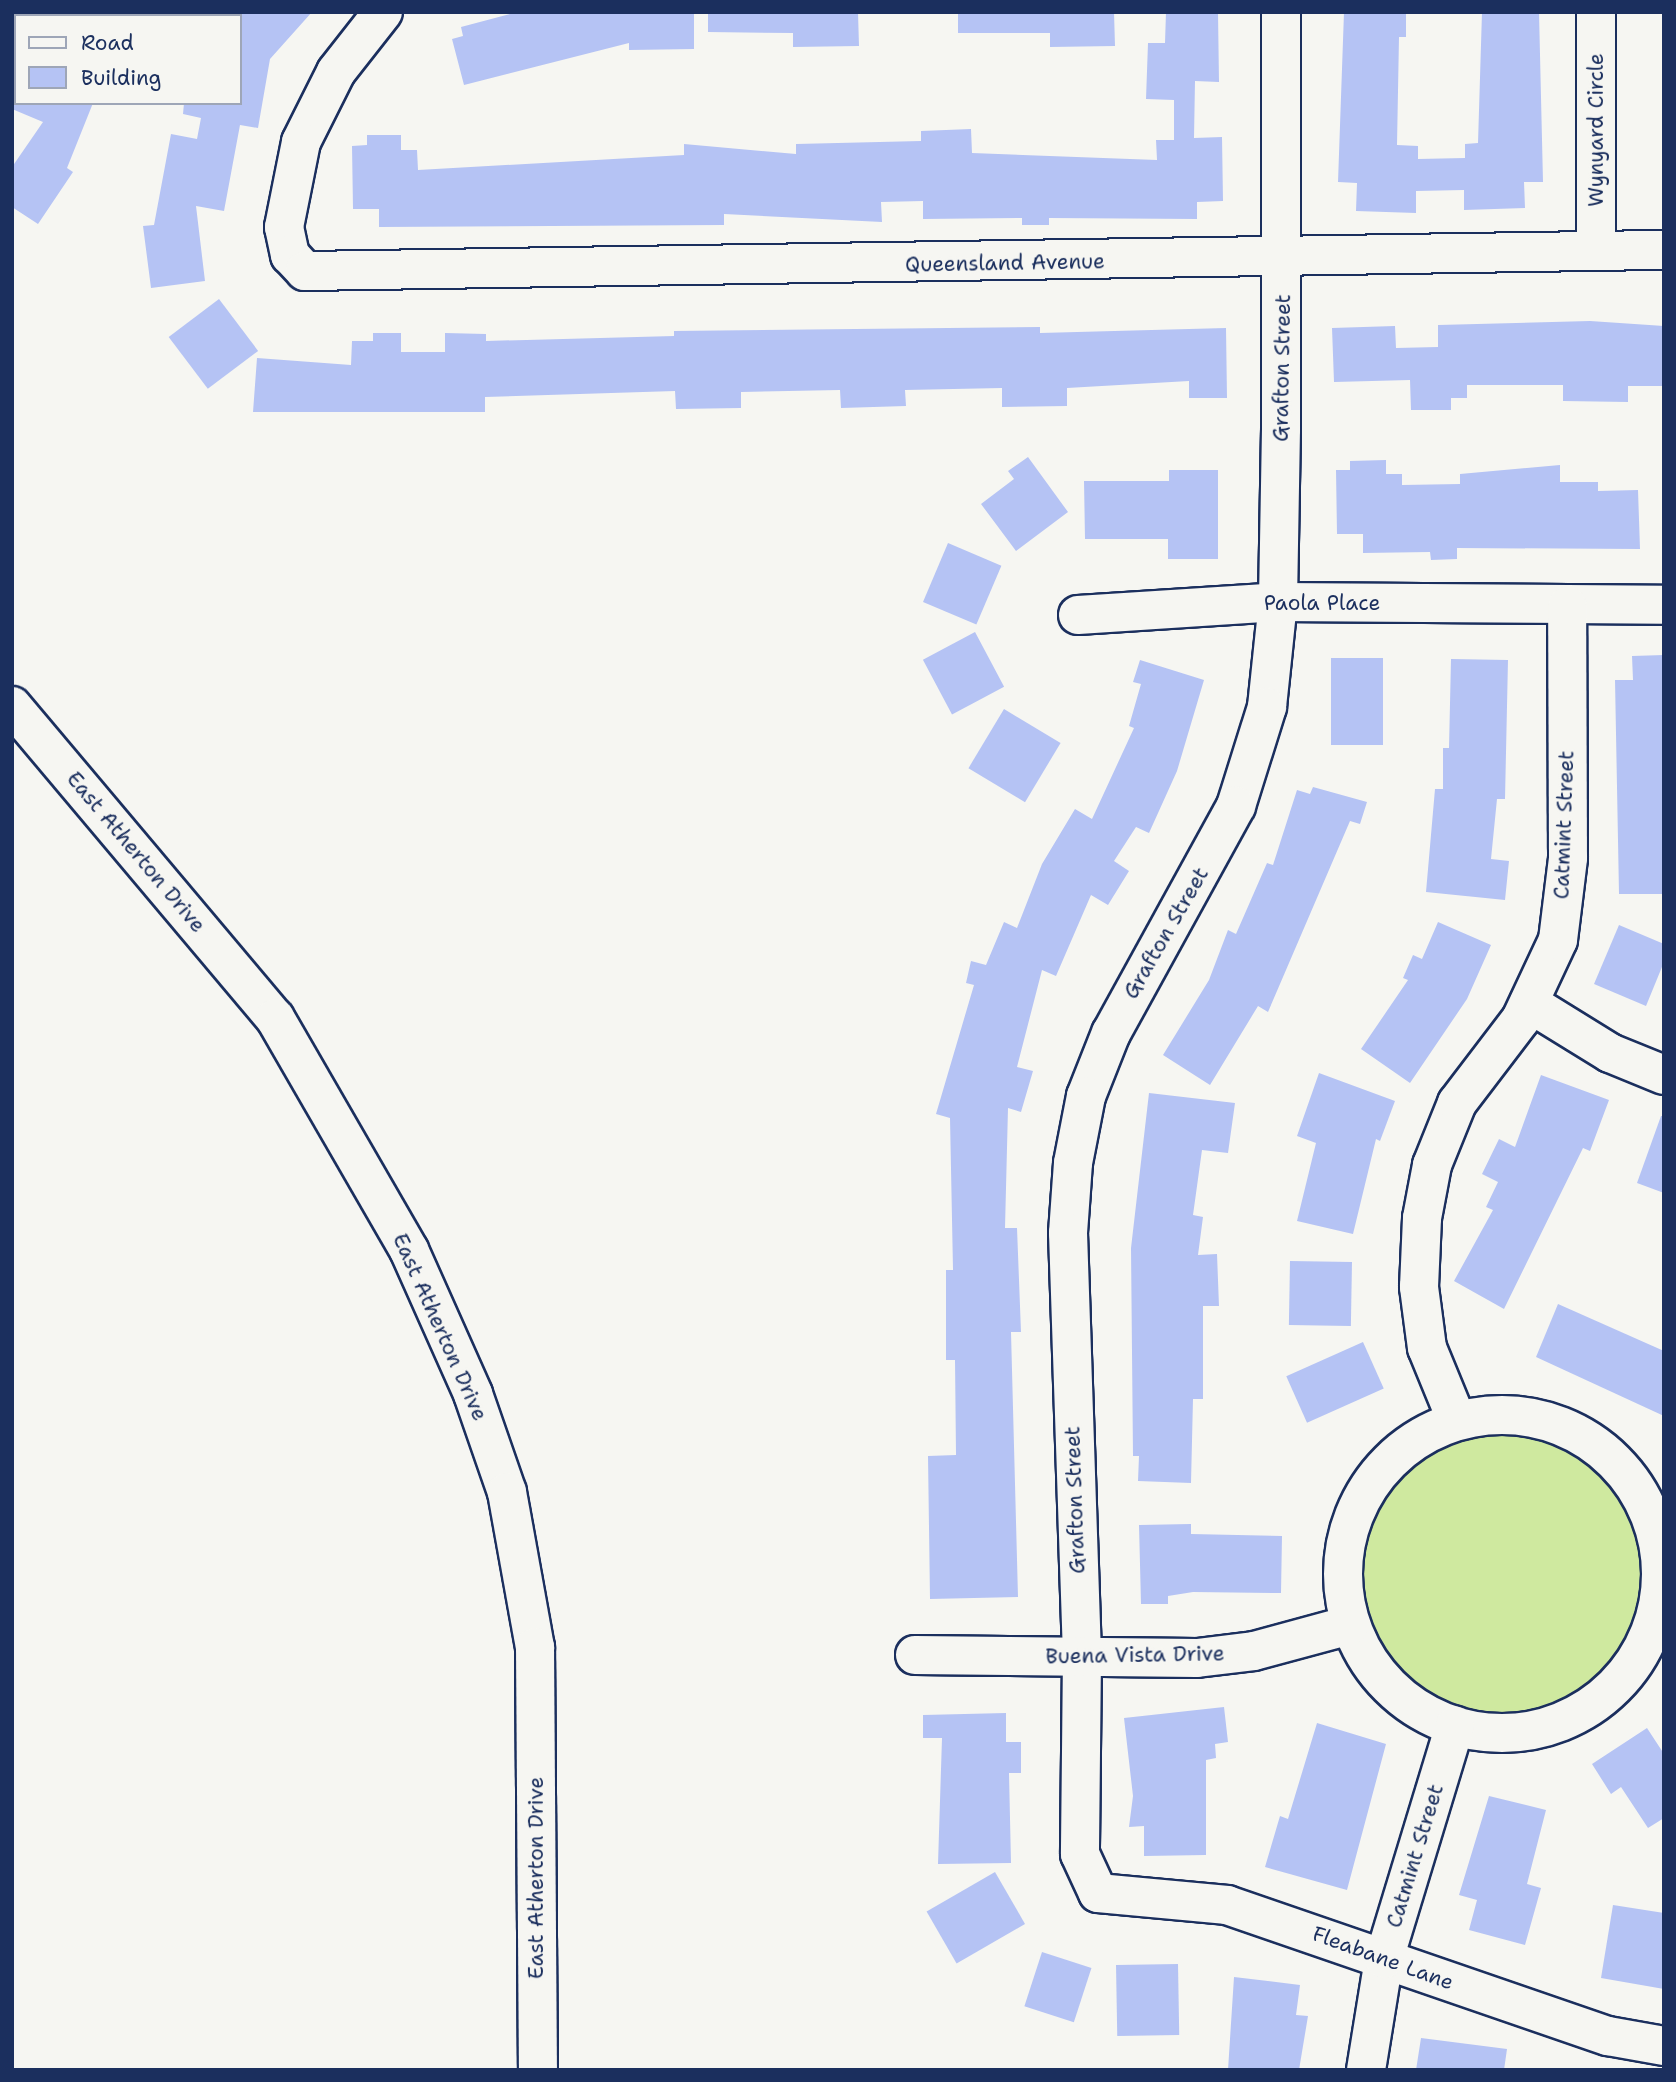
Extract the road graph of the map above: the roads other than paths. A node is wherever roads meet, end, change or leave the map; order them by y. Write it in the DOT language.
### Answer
graph roads {
  1 [pos="383,12"];
  2 [pos="1281,12"];
  3 [pos="1596,12"];
  4 [pos="1596,248"];
  5 [pos="1664,250"];
  6 [pos="1284,256"];
  7 [pos="1278,602"];
  8 [pos="1664,605"];
  9 [pos="1567,606"];
  10 [pos="1078,615"];
  11 [pos="12,706"];
  12 [pos="1529,1003"];
  13 [pos="1664,1074"];
  14 [pos="1457,1421"];
  15 [pos="1655,1514"];
  16 [pos="1662,1561"];
  17 [pos="1350,1625"];
  18 [pos="915,1655"];
  19 [pos="1082,1656"];
  20 [pos="1455,1727"];
  21 [pos="1098,1892"];
  22 [pos="1384,1959"];
  23 [pos="1664,2046"];
  24 [pos="537,2070"];
  25 [pos="1366,2070"];
  1 -- 6 [label="street, Queensland Avenue"];
  2 -- 6 [label="street, Grafton Street"];
  3 -- 4 [label="street, Wynyard Circle"];
  4 -- 5 [label="street, Queensland Avenue"];
  4 -- 6 [label="street, Queensland Avenue"];
  6 -- 7 [label="street, Grafton Street"];
  7 -- 9 [label="street, Paola Place"];
  7 -- 10 [label="street, Paola Place"];
  7 -- 19 [label="street, Grafton Street"];
  8 -- 9 [label="street, Paola Place"];
  9 -- 12 [label="street, Catmint Street"];
  11 -- 24 [label="street, East Atherton Drive"];
  12 -- 13 [label="street"];
  12 -- 14 [label="street, Catmint Street"];
  14 -- 15 [label="street"];
  14 -- 17 [label="street"];
  15 -- 16 [label="street"];
  16 -- 20 [label="street"];
  17 -- 19 [label="street, Buena Vista Drive"];
  17 -- 20 [label="street"];
  18 -- 19 [label="street, Buena Vista Drive"];
  19 -- 21 [label="street, Grafton Street"];
  20 -- 22 [label="street, Catmint Street"];
  21 -- 22 [label="street, Fleabane Lane"];
  22 -- 23 [label="street, Fleabane Lane"];
  22 -- 25 [label="street, Catmint Street"];
}
